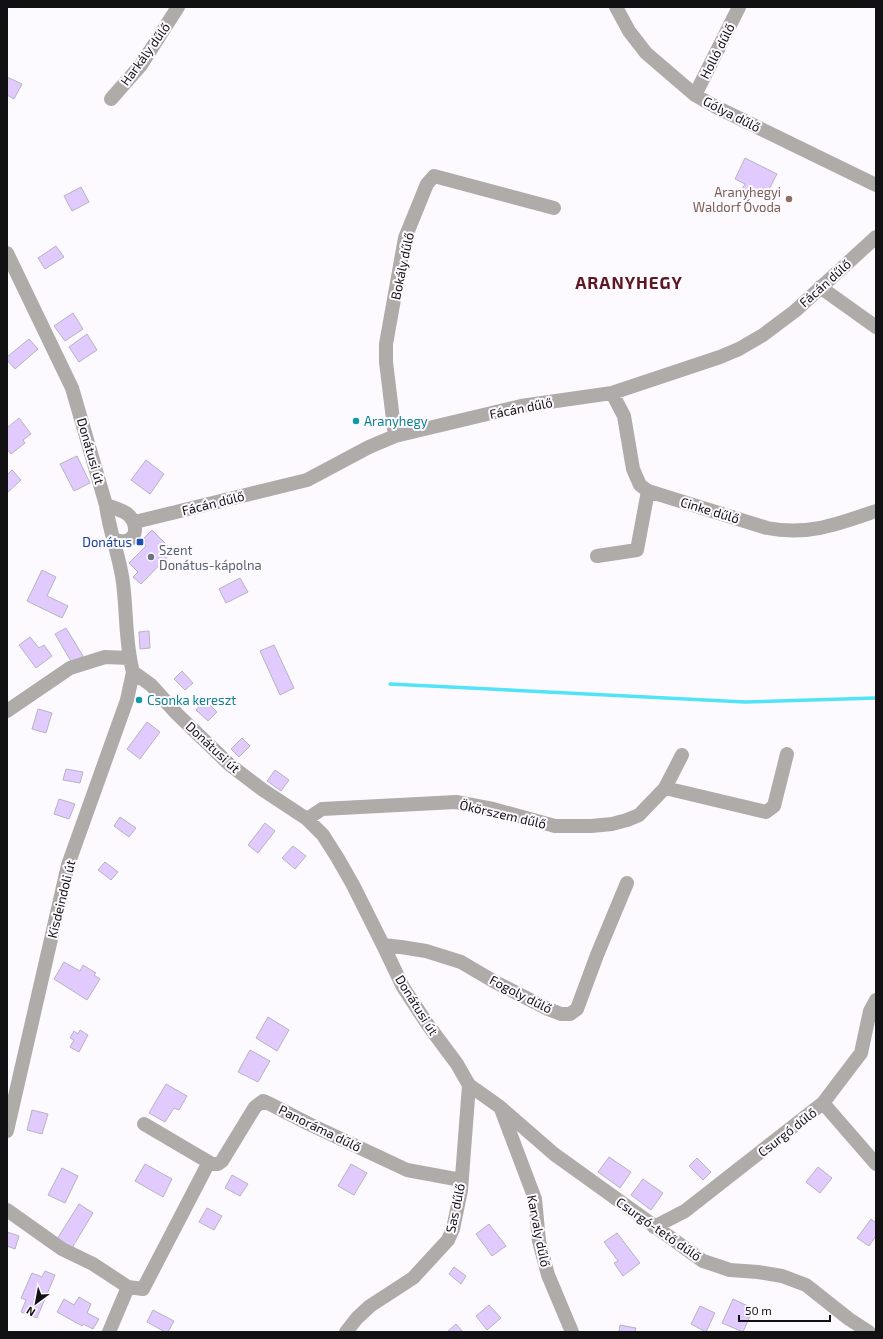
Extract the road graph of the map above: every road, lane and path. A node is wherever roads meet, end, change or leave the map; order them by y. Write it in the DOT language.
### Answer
graph roads {
  1 [pos="178,7"];
  2 [pos="616,7"];
  3 [pos="739,7"];
  4 [pos="695,95"];
  5 [pos="111,99"];
  6 [pos="876,185"];
  7 [pos="554,208"];
  8 [pos="876,237"];
  9 [pos="7,253"];
  10 [pos="820,287"];
  11 [pos="876,327"];
  12 [pos="612,393"];
  13 [pos="395,436"];
  14 [pos="648,491"];
  15 [pos="106,504"];
  16 [pos="876,511"];
  17 [pos="135,522"];
  18 [pos="113,540"];
  19 [pos="597,556"];
  20 [pos="129,658"];
  21 [pos="132,672"];
  22 [pos="7,711"];
  23 [pos="787,754"];
  24 [pos="682,755"];
  25 [pos="665,788"];
  26 [pos="307,818"];
  27 [pos="626,884"];
  28 [pos="383,945"];
  29 [pos="876,1000"];
  30 [pos="469,1085"];
  31 [pos="823,1103"];
  32 [pos="500,1107"];
  33 [pos="8,1122"];
  34 [pos="144,1124"];
  35 [pos="209,1162"];
  36 [pos="876,1164"];
  37 [pos="461,1180"];
  38 [pos="7,1210"];
  39 [pos="654,1227"];
  40 [pos="128,1287"];
  41 [pos="109,1332"];
  42 [pos="346,1332"];
  43 [pos="572,1332"];
  44 [pos="869,1332"];
  1 -- 5 [label="street, Harkály dűlő"];
  2 -- 4 [label="street, Gólya dűlő"];
  3 -- 4 [label="street, Holló dűlő"];
  4 -- 6 [label="street, Gólya dűlő"];
  7 -- 13 [label="street, Bokály dűlő"];
  8 -- 10 [label="street, Fácán dűlő"];
  9 -- 15 [label="street, Donátusi út"];
  10 -- 11 [label="street"];
  10 -- 12 [label="street, Fácán dűlő"];
  12 -- 13 [label="street, Fácán dűlő"];
  12 -- 14 [label="street"];
  13 -- 17 [label="street, Fácán dűlő"];
  14 -- 16 [label="street, Cinke dűlő"];
  14 -- 19 [label="street"];
  15 -- 17 [label="street"];
  15 -- 18 [label="street, Donátusi út"];
  17 -- 18 [label="street"];
  18 -- 20 [label="street, Donátusi út"];
  20 -- 21 [label="street, Donátusi út"];
  20 -- 22 [label="street"];
  21 -- 26 [label="street, Donátusi út"];
  21 -- 33 [label="street, Kisdeindoli út"];
  23 -- 25 [label="street"];
  24 -- 25 [label="street, Ökörszem dűlő"];
  25 -- 26 [label="street, Ökörszem dűlő"];
  26 -- 28 [label="street, Donátusi út"];
  27 -- 28 [label="street, Fogoly dűlő"];
  28 -- 30 [label="street, Donátusi út"];
  29 -- 31 [label="street, Csurgó dűlő"];
  30 -- 32 [label="street, Csurgó-tető dűlő"];
  30 -- 37 [label="street, Sas dűlő"];
  31 -- 36 [label="street"];
  31 -- 39 [label="street, Csurgó dűlő"];
  32 -- 39 [label="street, Csurgó-tető dűlő"];
  32 -- 43 [label="street, Karvaly dűlő"];
  34 -- 35 [label="street"];
  35 -- 37 [label="street, Panoráma dűlő"];
  35 -- 40 [label="street"];
  37 -- 42 [label="street, Sas dűlő"];
  38 -- 40 [label="street"];
  39 -- 44 [label="street, Csurgó-tető dűlő"];
  40 -- 41 [label="street"];
}
